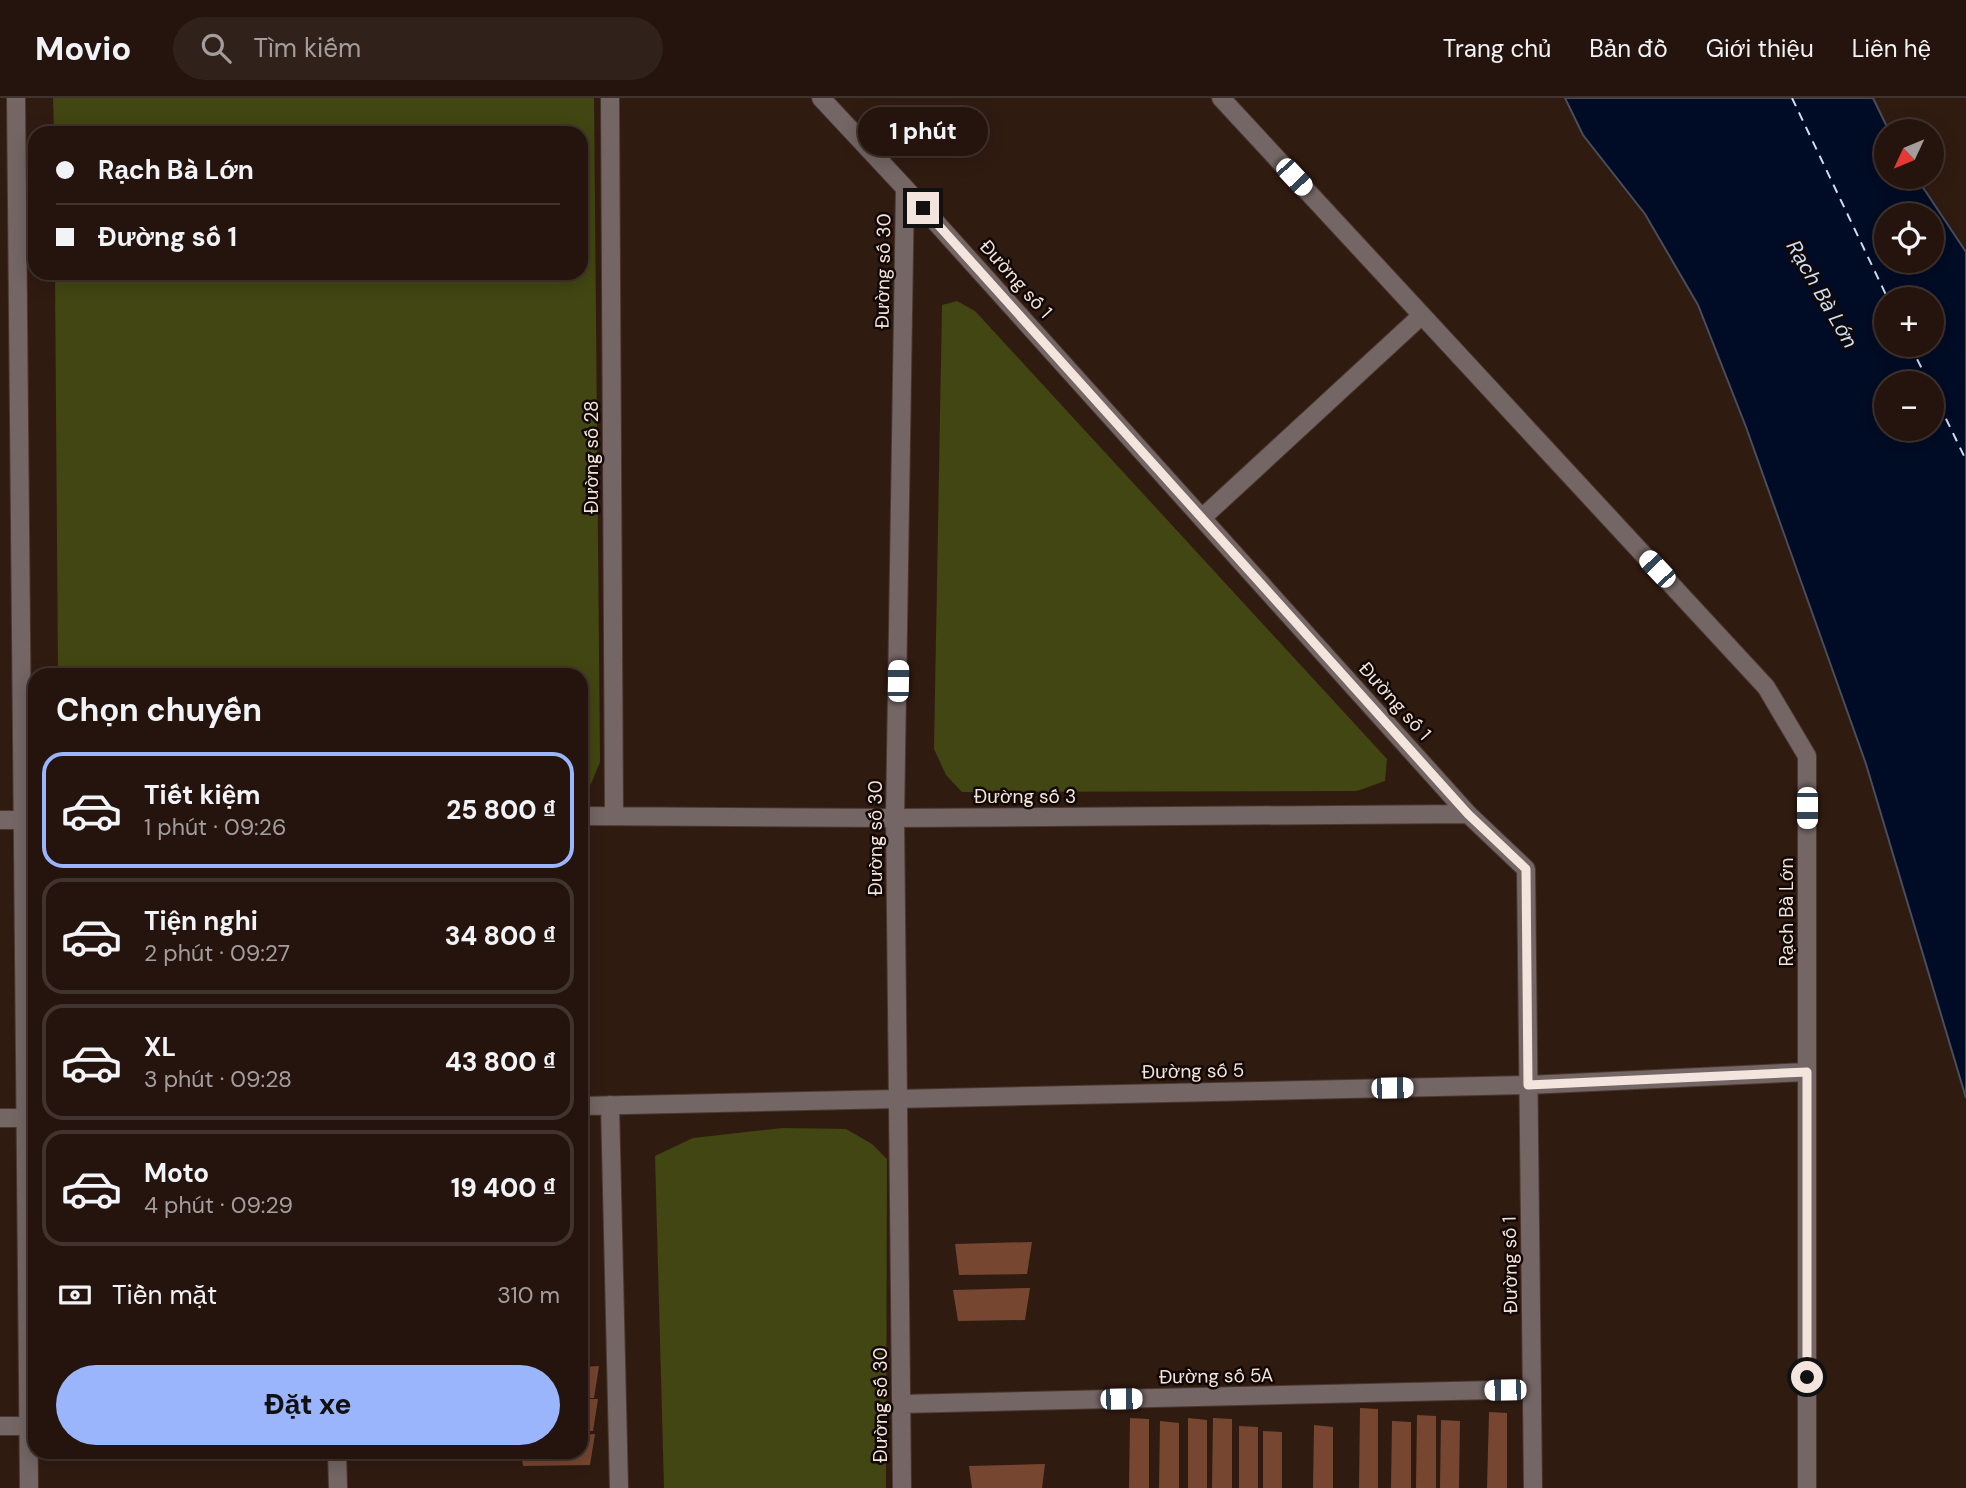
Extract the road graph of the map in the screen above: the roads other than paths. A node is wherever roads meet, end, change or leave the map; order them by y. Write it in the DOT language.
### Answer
graph roads {
  1 [pos="16,98"];
  2 [pos="610,98"];
  3 [pos="821,98"];
  4 [pos="1221,98"];
  5 [pos="905,188"];
  6 [pos="1422,315"];
  7 [pos="1202,518"];
  8 [pos="28,764"];
  9 [pos="1468,814"];
  10 [pos="588,816"];
  11 [pos="614,816"];
  12 [pos="895,818"];
  13 [pos="0,820"];
  14 [pos="28,820"];
  15 [pos="1807,1072"];
  16 [pos="1528,1085"];
  17 [pos="899,1099"];
  18 [pos="610,1105"];
  19 [pos="588,1106"];
  20 [pos="0,1118"];
  21 [pos="28,1118"];
  22 [pos="1532,1389"];
  23 [pos="901,1404"];
  24 [pos="0,1426"];
  25 [pos="28,1426"];
  26 [pos="29,1459"];
  27 [pos="337,1459"];
  28 [pos="29,1488"];
  29 [pos="338,1488"];
  30 [pos="619,1488"];
  31 [pos="902,1488"];
  32 [pos="1533,1488"];
  33 [pos="1807,1488"];
  1 -- 8 [label="street"];
  2 -- 11 [label="street, Đường số 28"];
  3 -- 5 [label="street, Đường số 1"];
  4 -- 6 [label="street, Rạch Bà Lớn"];
  5 -- 7 [label="street, Đường số 1"];
  5 -- 12 [label="street, Đường số 30"];
  6 -- 7 [label="street"];
  6 -- 15 [label="street, Rạch Bà Lớn"];
  7 -- 9 [label="street, Đường số 1"];
  9 -- 12 [label="street, Đường số 3"];
  9 -- 16 [label="street, Đường số 1"];
  10 -- 11 [label="street, Đường số 3"];
  11 -- 12 [label="street, Đường số 3"];
  12 -- 17 [label="street, Đường số 30"];
  13 -- 14 [label="street"];
  15 -- 16 [label="street, Đường số 5"];
  15 -- 33 [label="street, Rạch Bà Lớn"];
  16 -- 17 [label="street, Đường số 5"];
  16 -- 22 [label="street, Đường số 1"];
  17 -- 18 [label="street, Đường số 5"];
  17 -- 23 [label="street, Đường số 30"];
  18 -- 19 [label="street, Đường số 5"];
  18 -- 30 [label="street"];
  20 -- 21 [label="street"];
  22 -- 23 [label="street, Đường số 5A"];
  22 -- 32 [label="street, Đường số 1"];
  23 -- 31 [label="street, Đường số 30"];
  24 -- 25 [label="street"];
  26 -- 28 [label="street"];
  27 -- 29 [label="street"];
}
